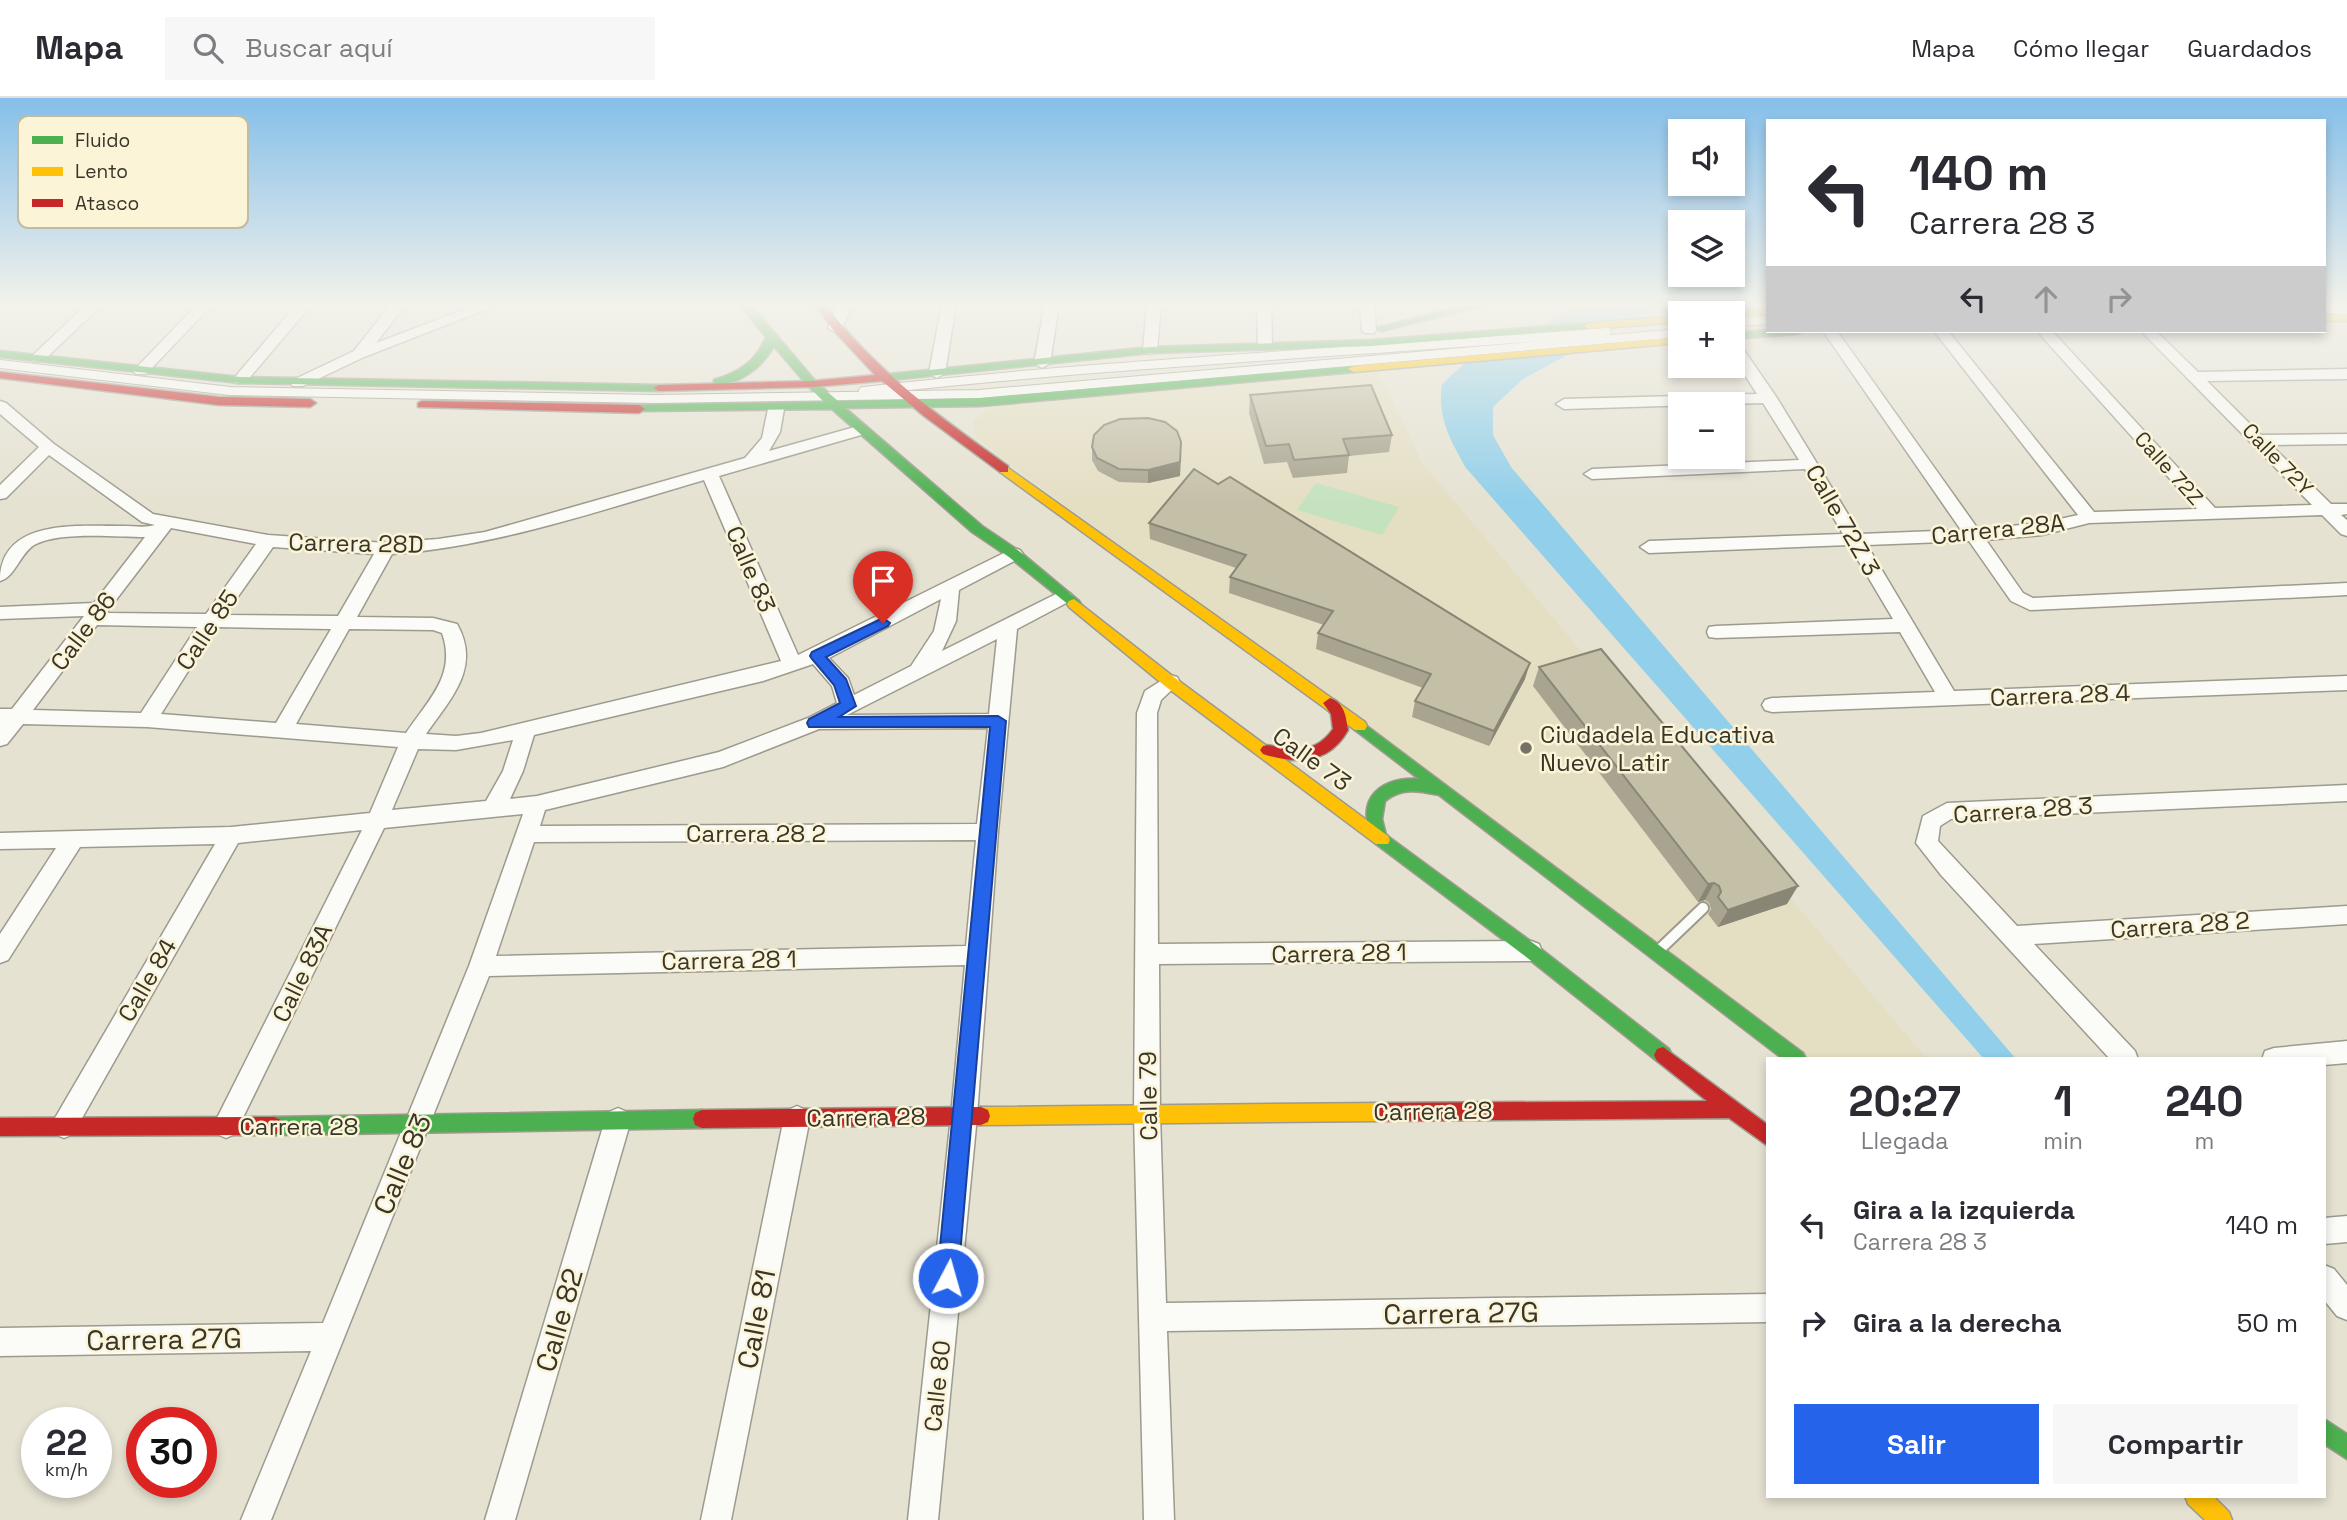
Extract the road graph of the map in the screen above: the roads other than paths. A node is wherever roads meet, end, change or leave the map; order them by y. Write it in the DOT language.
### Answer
graph roads {
  1 [pos="54,370"];
  2 [pos="136,370"];
  3 [pos="248,370"];
  4 [pos="325,370"];
  5 [pos="746,370"];
  6 [pos="800,370"];
  7 [pos="879,370"];
  8 [pos="965,370"];
  9 [pos="1114,370"];
  10 [pos="1254,370"];
  11 [pos="1344,370"];
  12 [pos="1750,370"];
  13 [pos="1858,370"];
  14 [pos="1972,370"];
  15 [pos="2080,370"];
  16 [pos="2190,370"];
  17 [pos="141,371"];
  18 [pos="937,373"];
  19 [pos="2347,374"];
  20 [pos="0,375"];
  21 [pos="2197,377"];
  22 [pos="240,380"];
  23 [pos="298,383"];
  24 [pos="812,384"];
  25 [pos="687,387"];
  26 [pos="901,392"];
  27 [pos="825,396"];
  28 [pos="1769,398"];
  29 [pos="1564,404"];
  30 [pos="0,406"];
  31 [pos="838,408"];
  32 [pos="776,409"];
  33 [pos="862,430"];
  34 [pos="2347,439"];
  35 [pos="2259,440"];
  36 [pos="48,447"];
  37 [pos="749,463"];
  38 [pos="1810,464"];
  39 [pos="710,474"];
  40 [pos="1592,474"];
  41 [pos="0,494"];
  42 [pos="2347,509"];
  43 [pos="2327,510"];
  44 [pos="2209,512"];
  45 [pos="2089,518"];
  46 [pos="162,527"];
  47 [pos="2347,530"];
  48 [pos="1975,535"];
  49 [pos="1853,539"];
  50 [pos="268,541"];
  51 [pos="1649,547"];
  52 [pos="386,549"];
  53 [pos="1014,555"];
  54 [pos="0,575"];
  55 [pos="2347,589"];
  56 [pos="950,590"];
  57 [pos="1064,597"];
  58 [pos="0,613"];
  59 [pos="96,614"];
  60 [pos="210,622"];
  61 [pos="343,622"];
  62 [pos="1905,625"];
  63 [pos="1008,626"];
  64 [pos="1716,632"];
  65 [pos="817,656"];
  66 [pos="792,664"];
  67 [pos="914,673"];
  68 [pos="1170,682"];
  69 [pos="2347,683"];
  70 [pos="1950,700"];
  71 [pos="1330,703"];
  72 [pos="1772,705"];
  73 [pos="848,706"];
  74 [pos="147,720"];
  75 [pos="998,721"];
  76 [pos="815,723"];
  77 [pos="6,726"];
  78 [pos="283,729"];
  79 [pos="525,731"];
  80 [pos="411,741"];
  81 [pos="1249,741"];
  82 [pos="1445,793"];
  83 [pos="2347,793"];
  84 [pos="537,804"];
  85 [pos="494,808"];
  86 [pos="379,819"];
  87 [pos="987,832"];
  88 [pos="526,834"];
  89 [pos="231,835"];
  90 [pos="1378,835"];
  91 [pos="73,840"];
  92 [pos="0,841"];
  93 [pos="1703,908"];
  94 [pos="2347,915"];
  95 [pos="2014,936"];
  96 [pos="1531,951"];
  97 [pos="1657,952"];
  98 [pos="0,953"];
  99 [pos="1147,954"];
  100 [pos="978,955"];
  101 [pos="481,966"];
  102 [pos="2347,1052"];
  103 [pos="1794,1057"];
  104 [pos="2124,1057"];
  105 [pos="2295,1057"];
  106 [pos="1731,1108"];
  107 [pos="1147,1114"];
  108 [pos="964,1116"];
  109 [pos="797,1118"];
  110 [pos="618,1120"];
  111 [pos="0,1126"];
  112 [pos="64,1126"];
  113 [pos="226,1126"];
  114 [pos="418,1126"];
  115 [pos="1766,1135"];
  116 [pos="2347,1229"];
  117 [pos="2326,1231"];
  118 [pos="2326,1281"];
  119 [pos="2347,1306"];
  120 [pos="1766,1308"];
  121 [pos="1154,1317"];
  122 [pos="329,1337"];
  123 [pos="0,1342"];
  124 [pos="2326,1432"];
  125 [pos="2347,1448"];
  126 [pos="2198,1498"];
  127 [pos="256,1520"];
  128 [pos="500,1520"];
  129 [pos="716,1520"];
  130 [pos="923,1520"];
  131 [pos="1159,1520"];
  132 [pos="2221,1520"];
  1 -- 27 [label="lane"];
  2 -- 17 [label="street"];
  3 -- 22 [label="street"];
  4 -- 23 [label="street"];
  5 -- 25 [label="street"];
  6 -- 24 [label="street"];
  7 -- 26 [label="street"];
  8 -- 18 [label="street"];
  9 -- 26 [label="lane"];
  10 -- 26 [label="lane"];
  11 -- 26 [label="street"];
  12 -- 28 [label="street, Calle 72Z 3"];
  13 -- 48 [label="street"];
  14 -- 45 [label="street"];
  15 -- 44 [label="street, Calle 72Z"];
  16 -- 21 [label="street, Calle 72Y"];
  17 -- 22 [label="street"];
  18 -- 26 [label="street"];
  19 -- 21 [label="street"];
  20 -- 32 [label="street"];
  21 -- 35 [label="street, Calle 72Y"];
  22 -- 23 [label="street"];
  23 -- 25 [label="street"];
  24 -- 25 [label="street"];
  24 -- 26 [label="street"];
  24 -- 27 [label="street"];
  26 -- 27 [label="lane"];
  26 -- 27 [label="lane"];
  26 -- 31 [label="street"];
  26 -- 71 [label="street"];
  27 -- 31 [label="street"];
  28 -- 29 [label="street"];
  28 -- 38 [label="street, Calle 72Z 3"];
  30 -- 36 [label="street, Carrera 28D"];
  31 -- 32 [label="street"];
  31 -- 33 [label="street, Calle 73"];
  32 -- 37 [label="street"];
  33 -- 37 [label="street, Carrera 28D"];
  33 -- 53 [label="street, Calle 73"];
  34 -- 35 [label="street"];
  35 -- 43 [label="street, Calle 72Y"];
  36 -- 41 [label="street"];
  36 -- 46 [label="street, Carrera 28D"];
  37 -- 39 [label="street, Carrera 28D"];
  38 -- 40 [label="street"];
  38 -- 49 [label="street, Calle 72Z 3"];
  39 -- 52 [label="street, Carrera 28D"];
  39 -- 66 [label="street, Calle 83"];
  42 -- 43 [label="street, Carrera 28A"];
  43 -- 44 [label="street, Carrera 28A"];
  43 -- 47 [label="street, Calle 72Y"];
  44 -- 45 [label="street, Carrera 28A"];
  45 -- 48 [label="street, Carrera 28A"];
  46 -- 50 [label="street, Carrera 28D"];
  46 -- 54 [label="street"];
  46 -- 59 [label="street, Calle 86"];
  48 -- 49 [label="street, Carrera 28A"];
  48 -- 55 [label="street"];
  49 -- 51 [label="street, Carrera 28A"];
  49 -- 62 [label="street, Calle 72Z 3"];
  50 -- 52 [label="street, Carrera 28D"];
  50 -- 60 [label="street, Calle 85"];
  52 -- 61 [label="street"];
  53 -- 56 [label="street"];
  53 -- 57 [label="street, Calle 73"];
  56 -- 65 [label="street"];
  56 -- 67 [label="street"];
  57 -- 63 [label="street"];
  57 -- 68 [label="street, Calle 73"];
  58 -- 59 [label="street, Calle 83A"];
  59 -- 60 [label="street, Calle 83A"];
  59 -- 77 [label="street, Calle 86"];
  60 -- 61 [label="street, Calle 83A"];
  60 -- 74 [label="street, Calle 85"];
  61 -- 78 [label="street"];
  61 -- 80 [label="street, Calle 83A"];
  62 -- 64 [label="street"];
  62 -- 70 [label="street, Calle 72Z 3"];
  63 -- 67 [label="street"];
  63 -- 75 [label="street, Calle 80"];
  65 -- 66 [label="street"];
  65 -- 73 [label="street"];
  66 -- 79 [label="street"];
  67 -- 73 [label="street"];
  68 -- 81 [label="street, Calle 73"];
  68 -- 99 [label="street, Calle 79"];
  69 -- 70 [label="street, Carrera 28 4"];
  70 -- 72 [label="street, Carrera 28 4"];
  71 -- 81 [label="street"];
  71 -- 82 [label="street"];
  73 -- 76 [label="street"];
  74 -- 77 [label="street"];
  74 -- 78 [label="street"];
  75 -- 76 [label="street"];
  75 -- 87 [label="street, Calle 80"];
  76 -- 84 [label="street"];
  78 -- 80 [label="street"];
  79 -- 80 [label="street"];
  79 -- 85 [label="street"];
  80 -- 86 [label="street, Calle 83A"];
  81 -- 90 [label="street, Calle 73"];
  82 -- 90 [label="street"];
  82 -- 97 [label="street"];
  83 -- 95 [label="street, Carrera 28 3"];
  84 -- 85 [label="street"];
  84 -- 88 [label="street, Calle 83"];
  85 -- 86 [label="street"];
  86 -- 89 [label="street"];
  86 -- 113 [label="street, Calle 83A"];
  87 -- 88 [label="street, Carrera 28 2"];
  87 -- 100 [label="street, Calle 80"];
  88 -- 101 [label="street, Calle 83"];
  89 -- 91 [label="street"];
  89 -- 112 [label="street, Calle 84"];
  90 -- 96 [label="street, Calle 73"];
  91 -- 92 [label="street"];
  91 -- 98 [label="street"];
  93 -- 97 [label="lane"];
  94 -- 95 [label="street, Carrera 28 2"];
  95 -- 104 [label="street, Carrera 28 3"];
  96 -- 99 [label="street, Carrera 28 1"];
  96 -- 106 [label="street, Calle 73"];
  97 -- 103 [label="street"];
  99 -- 107 [label="street, Calle 79"];
  100 -- 101 [label="street, Carrera 28 1"];
  100 -- 108 [label="street, Calle 80"];
  101 -- 114 [label="street, Calle 83"];
  102 -- 105 [label="street"];
  106 -- 107 [label="street, Carrera 28"];
  106 -- 115 [label="street, Calle 73"];
  107 -- 108 [label="street, Carrera 28"];
  107 -- 121 [label="street, Calle 79"];
  108 -- 109 [label="street, Carrera 28"];
  108 -- 130 [label="street, Calle 80"];
  109 -- 110 [label="street, Carrera 28"];
  109 -- 129 [label="street, Calle 81"];
  110 -- 114 [label="street, Carrera 28"];
  110 -- 128 [label="street, Calle 82"];
  111 -- 112 [label="street, Carrera 28"];
  112 -- 113 [label="street, Carrera 28"];
  113 -- 114 [label="street, Carrera 28"];
  114 -- 122 [label="street, Calle 83"];
  116 -- 117 [label="street"];
  118 -- 119 [label="street"];
  120 -- 121 [label="street, Carrera 27G"];
  121 -- 131 [label="street, Calle 79"];
  122 -- 123 [label="street, Carrera 27G"];
  122 -- 127 [label="street, Calle 83"];
  124 -- 125 [label="street"];
  126 -- 132 [label="street"];
}
